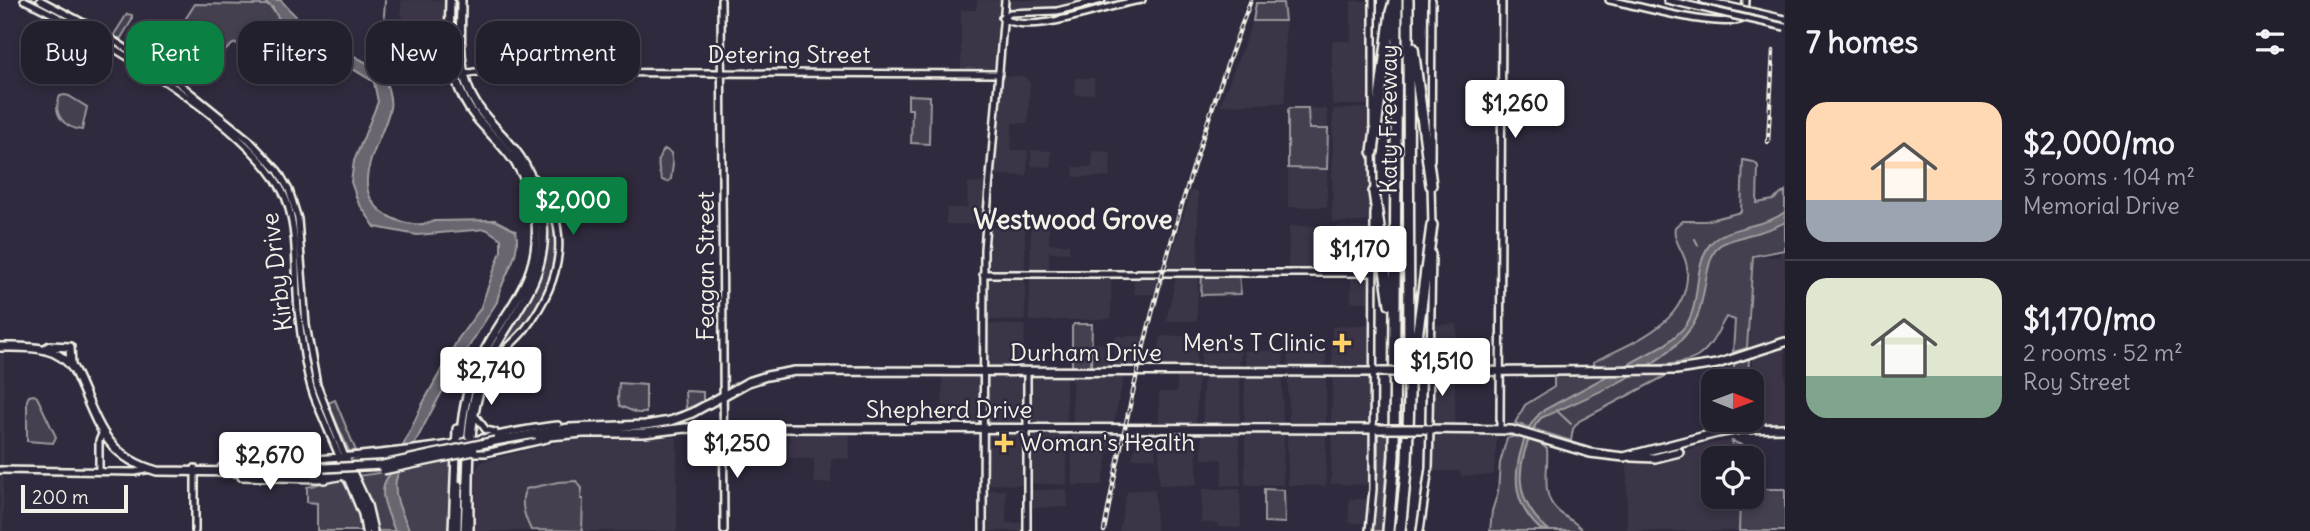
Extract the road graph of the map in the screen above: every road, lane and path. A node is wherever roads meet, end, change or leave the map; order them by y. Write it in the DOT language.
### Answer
graph roads {
  1 [pos="24,0"];
  2 [pos="40,0"];
  3 [pos="450,0"];
  4 [pos="461,0"];
  5 [pos="721,0"];
  6 [pos="1004,0"];
  7 [pos="1102,0"];
  8 [pos="1142,0"];
  9 [pos="1373,0"];
  10 [pos="1396,0"];
  11 [pos="1408,0"];
  12 [pos="1432,0"];
  13 [pos="1502,0"];
  14 [pos="1609,0"];
  15 [pos="1667,0"];
  16 [pos="1703,0"];
  17 [pos="1746,0"];
  18 [pos="1057,11"];
  19 [pos="1408,15"];
  20 [pos="1002,18"];
  21 [pos="1785,19"];
  22 [pos="1059,20"];
  23 [pos="450,21"];
  24 [pos="461,21"];
  25 [pos="1785,27"];
  26 [pos="722,72"];
  27 [pos="462,75"];
  28 [pos="998,75"];
  29 [pos="462,80"];
  30 [pos="462,84"];
  31 [pos="1373,152"];
  32 [pos="262,157"];
  33 [pos="528,170"];
  34 [pos="1432,185"];
  35 [pos="1374,192"];
  36 [pos="1432,225"];
  37 [pos="983,274"];
  38 [pos="1373,274"];
  39 [pos="514,318"];
  40 [pos="1785,342"];
  41 [pos="0,347"];
  42 [pos="45,349"];
  43 [pos="1395,354"];
  44 [pos="71,365"];
  45 [pos="488,370"];
  46 [pos="984,372"];
  47 [pos="1027,372"];
  48 [pos="1377,372"];
  49 [pos="1427,372"];
  50 [pos="1501,372"];
  51 [pos="724,394"];
  52 [pos="1409,397"];
  53 [pos="476,411"];
  54 [pos="681,417"];
  55 [pos="558,425"];
  56 [pos="1428,427"];
  57 [pos="724,428"];
  58 [pos="983,428"];
  59 [pos="1785,428"];
  60 [pos="1027,429"];
  61 [pos="1377,429"];
  62 [pos="598,430"];
  63 [pos="1500,430"];
  64 [pos="569,431"];
  65 [pos="103,432"];
  66 [pos="505,432"];
  67 [pos="547,439"];
  68 [pos="463,440"];
  69 [pos="1679,452"];
  70 [pos="486,453"];
  71 [pos="466,455"];
  72 [pos="1624,457"];
  73 [pos="344,461"];
  74 [pos="243,464"];
  75 [pos="222,468"];
  76 [pos="0,470"];
  77 [pos="99,470"];
  78 [pos="150,470"];
  79 [pos="195,470"];
  80 [pos="211,472"];
  81 [pos="325,473"];
  82 [pos="471,473"];
  83 [pos="241,477"];
  84 [pos="347,478"];
  85 [pos="195,531"];
  86 [pos="366,531"];
  87 [pos="373,531"];
  88 [pos="455,531"];
  89 [pos="467,531"];
  90 [pos="724,531"];
  91 [pos="983,531"];
  92 [pos="1027,531"];
  93 [pos="1369,531"];
  94 [pos="1388,531"];
  95 [pos="1400,531"];
  96 [pos="1420,531"];
  1 -- 32 [label="street, Kirby Drive"];
  2 -- 32 [label="street, Kirby Drive"];
  3 -- 23 [label="main road"];
  4 -- 24 [label="main road"];
  5 -- 26 [label="street, Feagan Street"];
  6 -- 20 [label="street"];
  7 -- 18 [label="street"];
  8 -- 22 [label="street"];
  9 -- 31 [label="street"];
  10 -- 31 [label="highway"];
  10 -- 43 [label="highway, Katy Freeway"];
  11 -- 19 [label="highway, Katy Freeway"];
  12 -- 34 [label="street"];
  13 -- 50 [label="street"];
  14 -- 17 [label="street"];
  15 -- 25 [label="street, bridge"];
  16 -- 21 [label="street, bridge"];
  18 -- 20 [label="street"];
  18 -- 22 [label="street"];
  19 -- 34 [label="highway"];
  19 -- 52 [label="highway, Katy Freeway"];
  20 -- 22 [label="street"];
  20 -- 28 [label="street"];
  26 -- 27 [label="street, Detering Street"];
  26 -- 28 [label="street, Detering Street"];
  26 -- 51 [label="street, Feagan Street"];
  28 -- 37 [label="street"];
  29 -- 33 [label="main road"];
  30 -- 68 [label="main road"];
  31 -- 35 [label="street"];
  32 -- 73 [label="street, Kirby Drive"];
  33 -- 39 [label="main road"];
  33 -- 45 [label="street"];
  34 -- 36 [label="street"];
  35 -- 38 [label="street"];
  35 -- 43 [label="highway"];
  36 -- 49 [label="street"];
  36 -- 52 [label="highway"];
  37 -- 38 [label="street"];
  37 -- 46 [label="street"];
  38 -- 48 [label="street"];
  39 -- 45 [label="main road"];
  39 -- 68 [label="main road"];
  40 -- 50 [label="main road, Durham Drive"];
  41 -- 42 [label="main road"];
  42 -- 44 [label="main road"];
  42 -- 44 [label="main road"];
  43 -- 94 [label="highway, Katy Freeway"];
  44 -- 65 [label="main road"];
  45 -- 53 [label="street"];
  46 -- 47 [label="main road, Durham Drive"];
  46 -- 51 [label="main road, Durham Drive"];
  46 -- 58 [label="street"];
  47 -- 48 [label="main road, Durham Drive"];
  47 -- 60 [label="street"];
  48 -- 49 [label="main road, Durham Drive, bridge"];
  48 -- 61 [label="street"];
  49 -- 50 [label="main road, Durham Drive"];
  49 -- 56 [label="street"];
  50 -- 63 [label="street"];
  51 -- 54 [label="main road, Durham Drive"];
  51 -- 57 [label="street, Feagan Street"];
  52 -- 95 [label="highway, Katy Freeway"];
  53 -- 66 [label="street"];
  53 -- 68 [label="street"];
  54 -- 62 [label="main road, Shepherd Drive"];
  55 -- 64 [label="main road"];
  55 -- 66 [label="street"];
  56 -- 61 [label="main road, Shepherd Drive, bridge"];
  56 -- 63 [label="main road, Shepherd Drive"];
  56 -- 96 [label="street"];
  57 -- 58 [label="main road, Shepherd Drive"];
  57 -- 62 [label="main road, Shepherd Drive"];
  57 -- 90 [label="street, Feagan Street"];
  58 -- 60 [label="main road, Shepherd Drive"];
  58 -- 91 [label="street"];
  59 -- 72 [label="main road"];
  60 -- 61 [label="main road, Shepherd Drive"];
  60 -- 92 [label="street"];
  61 -- 93 [label="street"];
  62 -- 64 [label="main road, Shepherd Drive"];
  63 -- 72 [label="main road, Shepherd Drive"];
  64 -- 67 [label="main road"];
  64 -- 81 [label="main road, Shepherd Drive, bridge"];
  65 -- 77 [label="street"];
  65 -- 78 [label="main road"];
  66 -- 68 [label="street"];
  67 -- 70 [label="street"];
  68 -- 71 [label="street"];
  68 -- 71 [label="street"];
  68 -- 71 [label="street"];
  68 -- 73 [label="street"];
  68 -- 88 [label="main road"];
  69 -- 72 [label="main road"];
  70 -- 71 [label="street"];
  70 -- 82 [label="street"];
  71 -- 82 [label="street"];
  71 -- 88 [label="main road"];
  71 -- 89 [label="main road"];
  73 -- 74 [label="street"];
  73 -- 81 [label="street"];
  73 -- 84 [label="main road"];
  73 -- 87 [label="main road"];
  74 -- 75 [label="main road"];
  75 -- 79 [label="main road"];
  75 -- 81 [label="main road"];
  76 -- 77 [label="street"];
  77 -- 78 [label="street"];
  78 -- 79 [label="main road"];
  79 -- 80 [label="main road"];
  79 -- 85 [label="street"];
  80 -- 81 [label="main road"];
  80 -- 83 [label="main road"];
  81 -- 83 [label="street"];
  81 -- 84 [label="main road"];
  82 -- 89 [label="street"];
  84 -- 86 [label="main road"];
}
